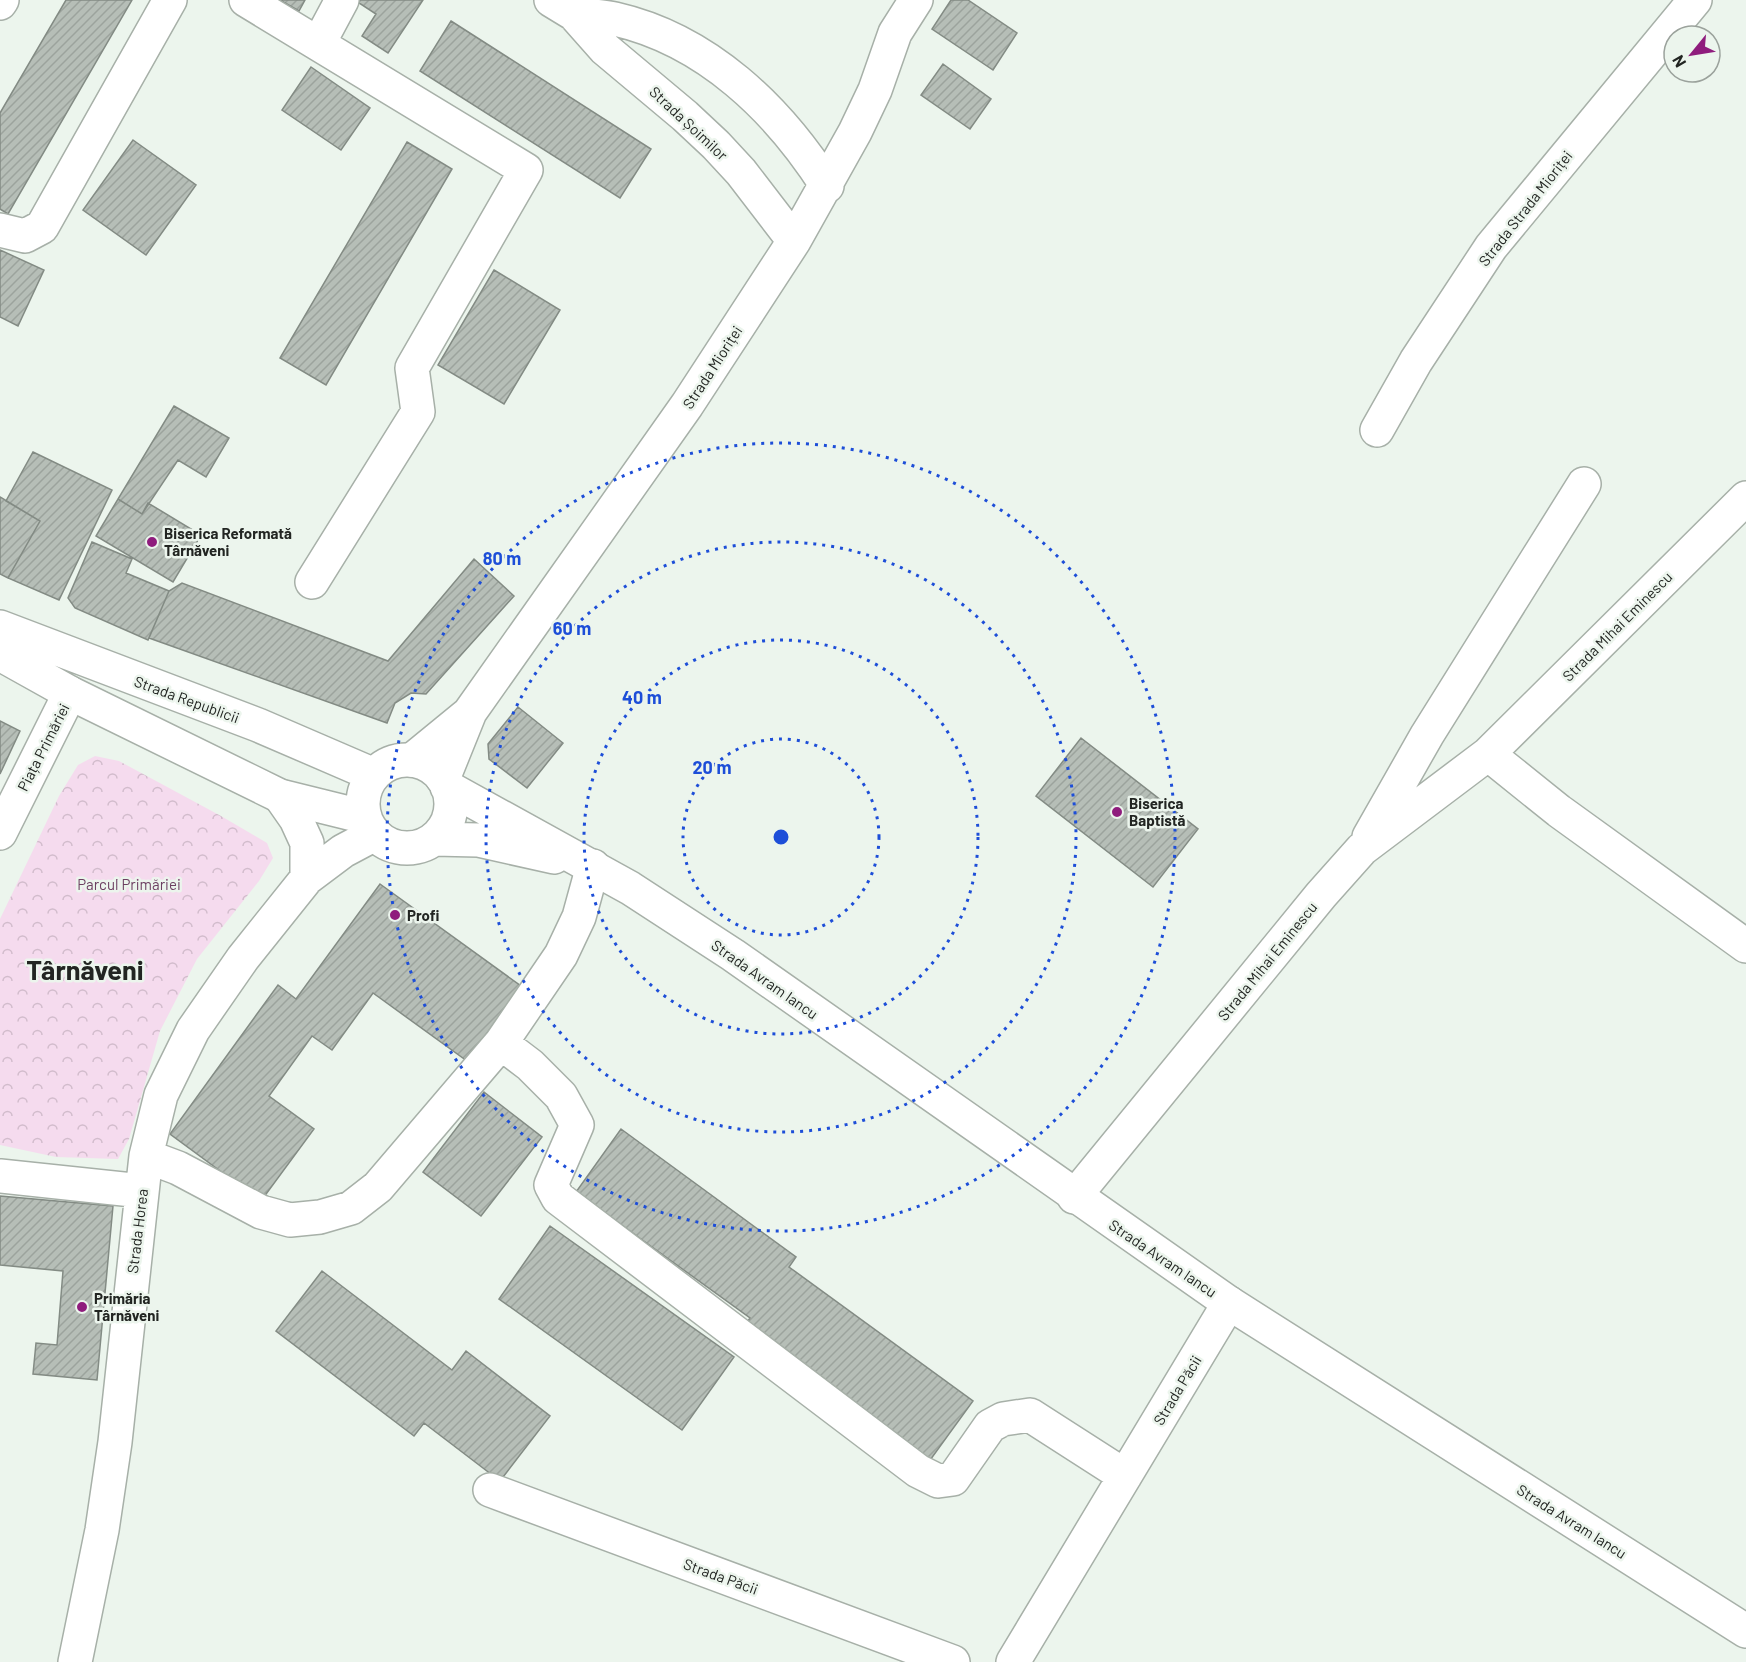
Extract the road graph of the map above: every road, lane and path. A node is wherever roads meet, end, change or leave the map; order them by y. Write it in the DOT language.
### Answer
graph roads {
  1 [pos="170,0"];
  2 [pos="246,0"];
  3 [pos="342,0"];
  4 [pos="892,0"];
  5 [pos="916,0"];
  6 [pos="1695,0"];
  7 [pos="563,7"];
  8 [pos="895,33"];
  9 [pos="320,43"];
  10 [pos="827,186"];
  11 [pos="0,230"];
  12 [pos="794,241"];
  13 [pos="1377,430"];
  14 [pos="1584,484"];
  15 [pos="1746,498"];
  16 [pos="312,582"];
  17 [pos="0,627"];
  18 [pos="0,654"];
  19 [pos="70,693"];
  20 [pos="470,712"];
  21 [pos="1488,754"];
  22 [pos="412,760"];
  23 [pos="374,775"];
  24 [pos="445,783"];
  25 [pos="280,796"];
  26 [pos="370,826"];
  27 [pos="0,833"];
  28 [pos="434,839"];
  29 [pos="1362,849"];
  30 [pos="593,866"];
  31 [pos="307,878"];
  32 [pos="1746,946"];
  33 [pos="501,1043"];
  34 [pos="146,1156"];
  35 [pos="0,1176"];
  36 [pos="142,1191"];
  37 [pos="1074,1197"];
  38 [pos="1229,1304"];
  39 [pos="1125,1476"];
  40 [pos="490,1490"];
  41 [pos="1746,1631"];
  42 [pos="75,1662"];
  43 [pos="953,1662"];
  44 [pos="1013,1662"];
  1 -- 11 [label="street"];
  2 -- 9 [label="street"];
  3 -- 9 [label="street"];
  4 -- 8 [label="street"];
  5 -- 8 [label="street, Strada Mioriței"];
  6 -- 13 [label="street, Strada Strada Mioriței"];
  7 -- 10 [label="street, Strada Șoimilor"];
  7 -- 12 [label="street, Strada Șoimilor"];
  8 -- 10 [label="street, Strada Mioriței"];
  9 -- 16 [label="street"];
  10 -- 12 [label="street, Strada Mioriței"];
  12 -- 20 [label="street, Strada Mioriței"];
  14 -- 29 [label="street"];
  15 -- 21 [label="street, Strada Mihai Eminescu"];
  17 -- 23 [label="street, Strada Republicii"];
  18 -- 19 [label="street"];
  19 -- 25 [label="street"];
  19 -- 27 [label="street, Piața Primăriei"];
  20 -- 22 [label="street, Strada Mioriței"];
  20 -- 24 [label="street, Strada Mioriței"];
  21 -- 29 [label="street, Strada Mihai Eminescu"];
  21 -- 32 [label="street"];
  22 -- 23 [label="street"];
  22 -- 24 [label="street"];
  23 -- 26 [label="street"];
  24 -- 28 [label="street"];
  24 -- 30 [label="street, Strada Avram Iancu"];
  25 -- 26 [label="street"];
  25 -- 31 [label="street"];
  26 -- 28 [label="street"];
  26 -- 31 [label="street, Strada Horea"];
  28 -- 30 [label="street, Strada Avram Iancu"];
  29 -- 37 [label="street, Strada Mihai Eminescu"];
  30 -- 33 [label="street"];
  30 -- 37 [label="street, Strada Avram Iancu"];
  31 -- 34 [label="street, Strada Horea"];
  33 -- 34 [label="street"];
  33 -- 39 [label="street"];
  34 -- 36 [label="street, Strada Horea"];
  35 -- 36 [label="street"];
  36 -- 42 [label="street, Strada Horea"];
  37 -- 38 [label="street, Strada Avram Iancu"];
  38 -- 39 [label="street, Strada Păcii"];
  38 -- 41 [label="street, Strada Avram Iancu"];
  39 -- 44 [label="street, Strada Păcii"];
  40 -- 43 [label="street, Strada Păcii"];
}
